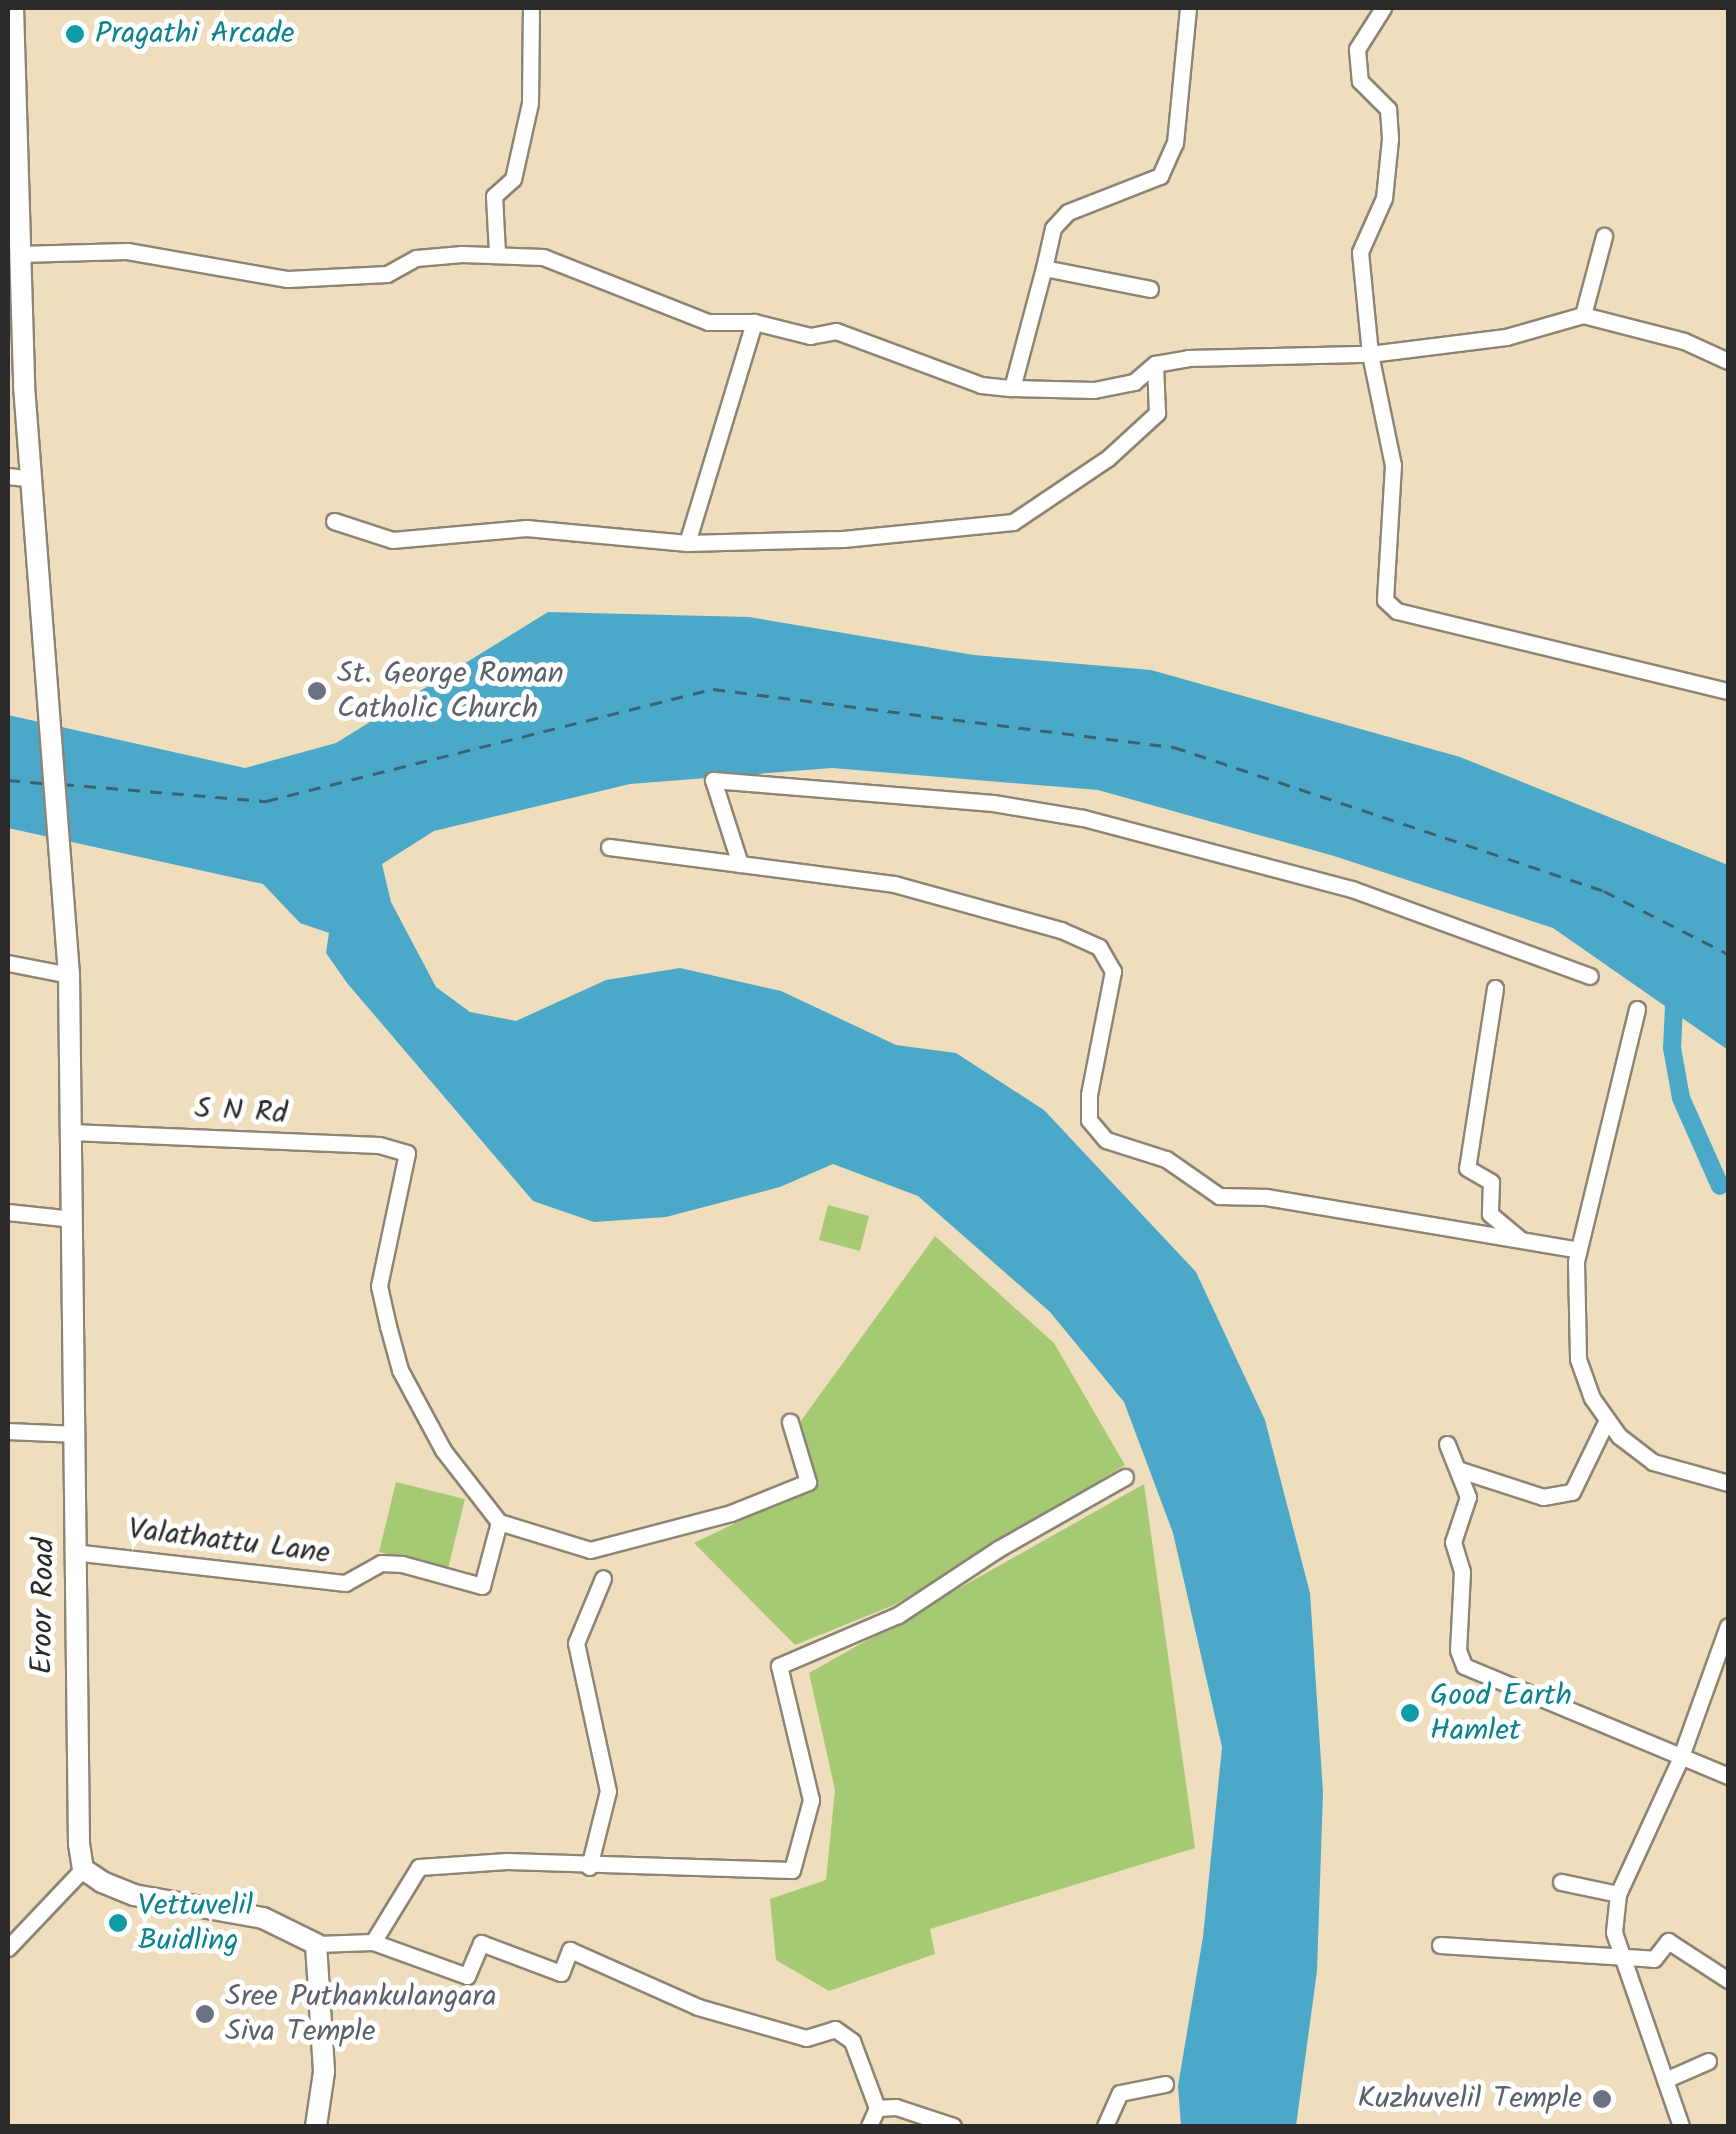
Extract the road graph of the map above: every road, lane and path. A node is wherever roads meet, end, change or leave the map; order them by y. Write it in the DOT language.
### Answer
graph roads {
  1 [pos="13,8"];
  2 [pos="531,8"];
  3 [pos="1188,8"];
  4 [pos="1384,8"];
  5 [pos="12,187"];
  6 [pos="1604,236"];
  7 [pos="497,253"];
  8 [pos="20,254"];
  9 [pos="1044,268"];
  10 [pos="1150,289"];
  11 [pos="1582,316"];
  12 [pos="754,322"];
  13 [pos="1370,354"];
  14 [pos="1728,361"];
  15 [pos="1156,364"];
  16 [pos="1012,388"];
  17 [pos="8,476"];
  18 [pos="32,479"];
  19 [pos="334,522"];
  20 [pos="686,543"];
  21 [pos="1728,690"];
  22 [pos="609,847"];
  23 [pos="740,864"];
  24 [pos="8,963"];
  25 [pos="69,975"];
  26 [pos="1590,976"];
  27 [pos="1495,988"];
  28 [pos="1637,1008"];
  29 [pos="71,1132"];
  30 [pos="8,1212"];
  31 [pos="73,1219"];
  32 [pos="1520,1239"];
  33 [pos="1578,1250"];
  34 [pos="1608,1420"];
  35 [pos="790,1422"];
  36 [pos="8,1432"];
  37 [pos="76,1434"];
  38 [pos="1447,1444"];
  39 [pos="1460,1470"];
  40 [pos="1125,1477"];
  41 [pos="1728,1484"];
  42 [pos="499,1522"];
  43 [pos="74,1552"];
  44 [pos="602,1578"];
  45 [pos="1728,1626"];
  46 [pos="1680,1758"];
  47 [pos="1728,1776"];
  48 [pos="588,1867"];
  49 [pos="83,1868"];
  50 [pos="1561,1882"];
  51 [pos="1618,1894"];
  52 [pos="373,1942"];
  53 [pos="316,1944"];
  54 [pos="1440,1945"];
  55 [pos="8,1948"];
  56 [pos="1621,1954"];
  57 [pos="1728,1980"];
  58 [pos="1708,2061"];
  59 [pos="1665,2080"];
  60 [pos="1165,2084"];
  61 [pos="877,2108"];
  62 [pos="316,2126"];
  63 [pos="869,2126"];
  64 [pos="953,2126"];
  65 [pos="1105,2126"];
  66 [pos="1680,2126"];
  1 -- 5 [label="main road"];
  2 -- 7 [label="street"];
  3 -- 9 [label="street"];
  4 -- 13 [label="street"];
  5 -- 8 [label="main road"];
  6 -- 11 [label="street"];
  7 -- 8 [label="street"];
  7 -- 12 [label="street"];
  8 -- 18 [label="main road"];
  9 -- 10 [label="street"];
  9 -- 16 [label="street"];
  11 -- 13 [label="street"];
  11 -- 14 [label="street"];
  12 -- 16 [label="street"];
  12 -- 20 [label="street"];
  13 -- 15 [label="street"];
  13 -- 21 [label="street"];
  15 -- 16 [label="street"];
  15 -- 20 [label="street"];
  17 -- 18 [label="street"];
  18 -- 25 [label="main road, Eroor Road"];
  19 -- 20 [label="street"];
  22 -- 23 [label="street"];
  23 -- 26 [label="street"];
  23 -- 32 [label="street"];
  24 -- 25 [label="street"];
  25 -- 29 [label="main road, Eroor Road"];
  27 -- 32 [label="street"];
  28 -- 33 [label="street"];
  29 -- 31 [label="main road, Eroor Road"];
  29 -- 42 [label="street, S N Rd"];
  30 -- 31 [label="street"];
  31 -- 37 [label="main road, Eroor Road"];
  32 -- 33 [label="street"];
  33 -- 34 [label="street"];
  34 -- 39 [label="street"];
  34 -- 41 [label="street"];
  35 -- 42 [label="street"];
  36 -- 37 [label="street"];
  37 -- 43 [label="main road, Eroor Road"];
  38 -- 39 [label="street"];
  39 -- 46 [label="street"];
  40 -- 48 [label="street"];
  42 -- 43 [label="street, Valathattu Lane"];
  43 -- 49 [label="main road, Eroor Road"];
  44 -- 48 [label="street"];
  45 -- 46 [label="street"];
  46 -- 47 [label="street"];
  46 -- 51 [label="street"];
  48 -- 52 [label="street"];
  49 -- 53 [label="main road"];
  49 -- 55 [label="street"];
  50 -- 51 [label="street"];
  51 -- 56 [label="street"];
  52 -- 53 [label="street"];
  52 -- 61 [label="street"];
  53 -- 62 [label="main road"];
  54 -- 56 [label="street"];
  56 -- 57 [label="street"];
  56 -- 59 [label="street"];
  58 -- 59 [label="street"];
  59 -- 66 [label="street"];
  60 -- 65 [label="street"];
  61 -- 63 [label="street"];
  61 -- 64 [label="street"];
}
